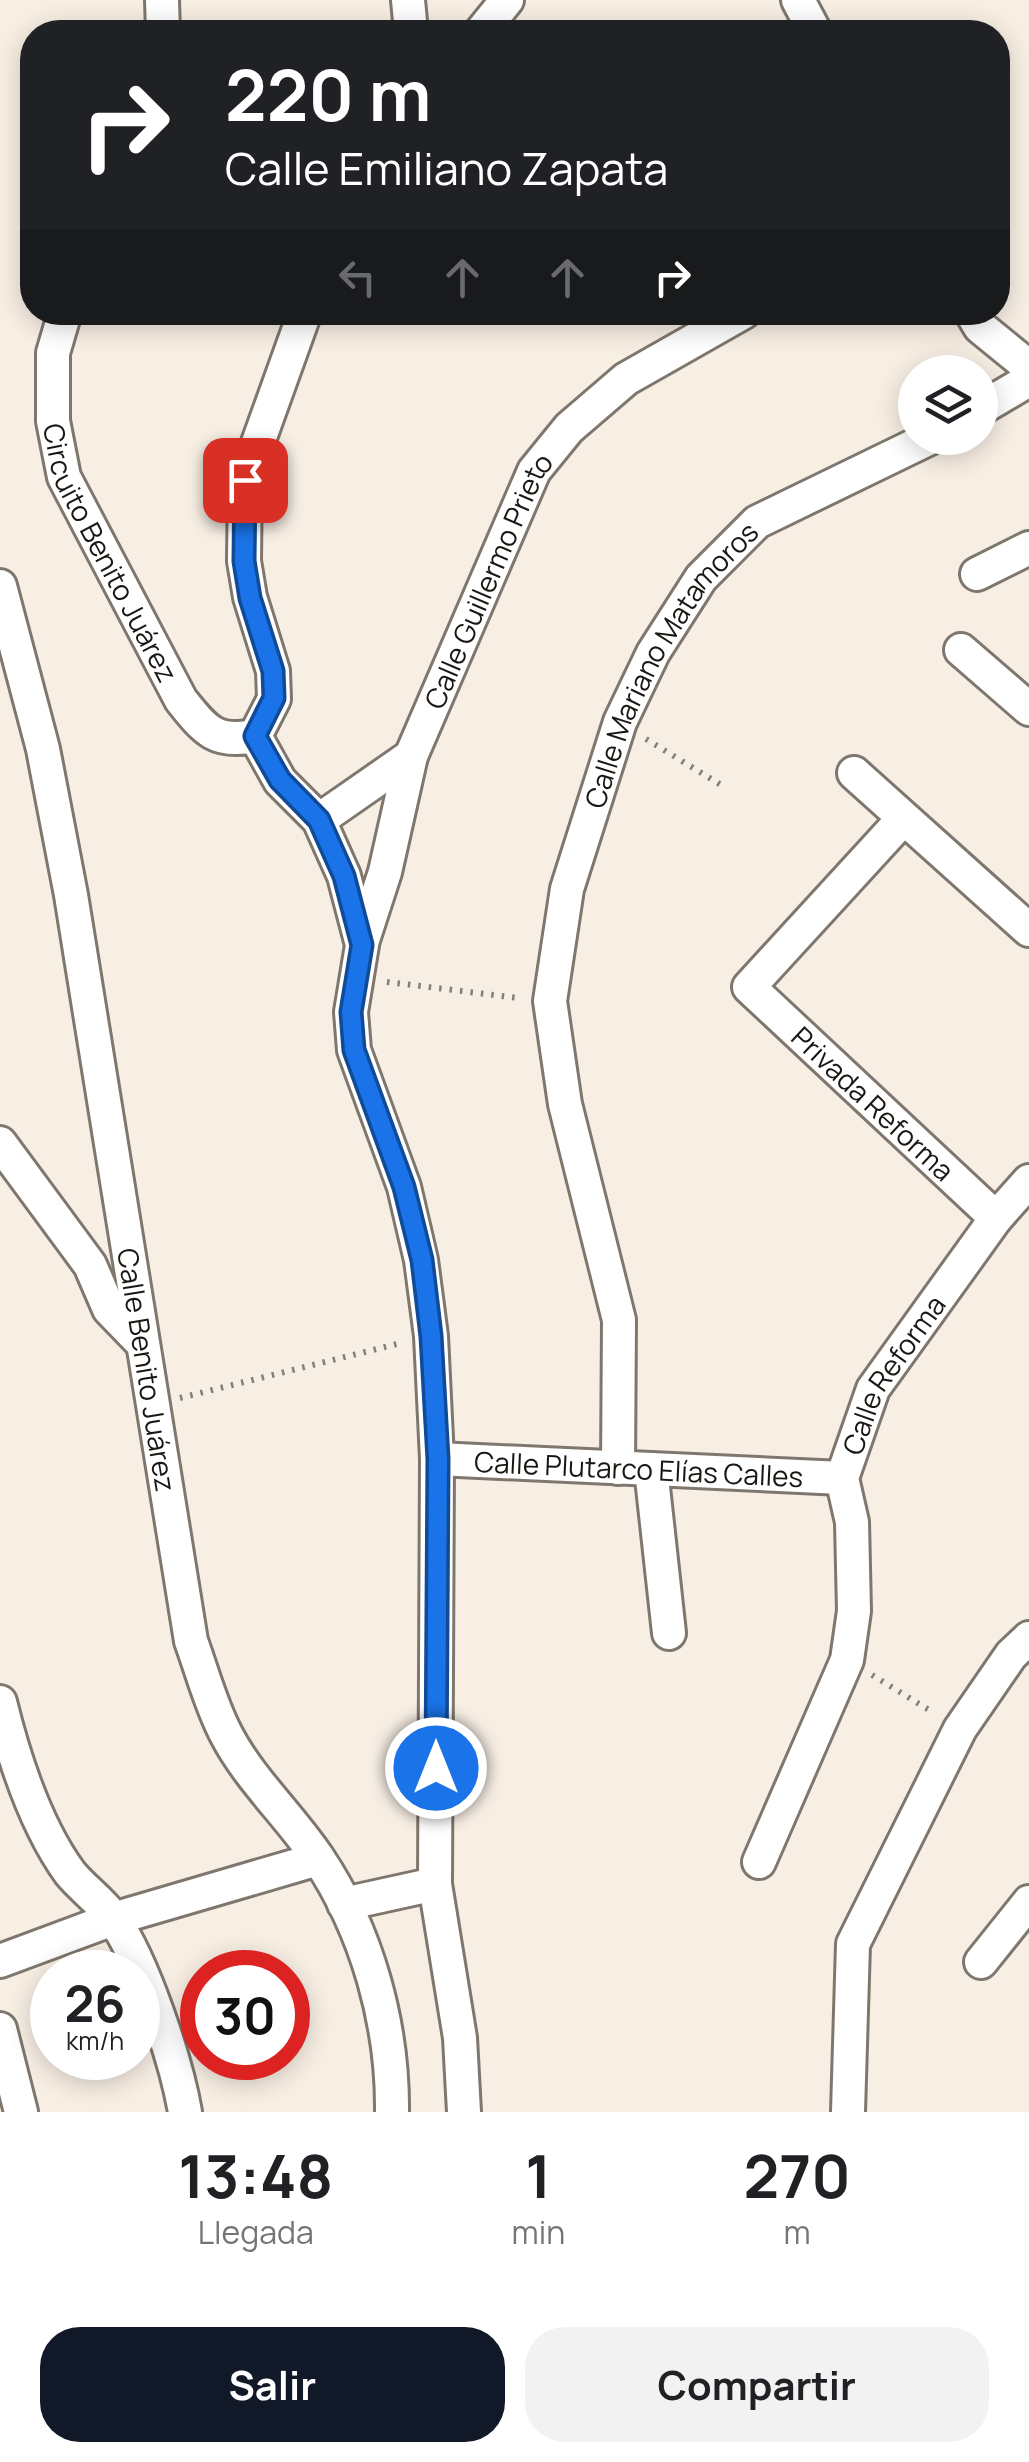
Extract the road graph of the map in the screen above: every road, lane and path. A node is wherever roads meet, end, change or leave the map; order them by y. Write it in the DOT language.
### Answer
graph roads {
  1 [pos="507,0"];
  2 [pos="491,20"];
  3 [pos="61,325"];
  4 [pos="300,325"];
  5 [pos="715,325"];
  6 [pos="979,325"];
  7 [pos="1029,367"];
  8 [pos="1029,380"];
  9 [pos="998,398"];
  10 [pos="898,454"];
  11 [pos="1029,548"];
  12 [pos="977,574"];
  13 [pos="0,586"];
  14 [pos="962,650"];
  15 [pos="1029,709"];
  16 [pos="620,722"];
  17 [pos="255,736"];
  18 [pos="410,756"];
  19 [pos="854,774"];
  20 [pos="726,788"];
  21 [pos="902,818"];
  22 [pos="319,820"];
  23 [pos="1029,930"];
  24 [pos="362,945"];
  25 [pos="355,978"];
  26 [pos="550,1001"];
  27 [pos="0,1143"];
  28 [pos="1029,1181"];
  29 [pos="996,1218"];
  30 [pos="431,1336"];
  31 [pos="140,1341"];
  32 [pos="150,1406"];
  33 [pos="438,1459"];
  34 [pos="618,1468"];
  35 [pos="651,1469"];
  36 [pos="842,1478"];
  37 [pos="669,1633"];
  38 [pos="1029,1638"];
  39 [pos="846,1660"];
  40 [pos="0,1702"];
  41 [pos="960,1729"];
  42 [pos="318,1859"];
  43 [pos="759,1862"];
  44 [pos="434,1884"];
  45 [pos="1029,1902"];
  46 [pos="344,1904"];
  47 [pos="113,1919"];
  48 [pos="0,1961"];
  49 [pos="981,1962"];
  50 [pos="0,2029"];
  51 [pos="21,2112"];
  52 [pos="185,2112"];
  53 [pos="392,2112"];
  54 [pos="464,2112"];
  55 [pos="848,2112"];
  1 -- 2 [label="street"];
  3 -- 17 [label="street, Circuito Benito Juárez"];
  4 -- 17 [label="street"];
  5 -- 18 [label="street, Calle Guillermo Prieto"];
  6 -- 7 [label="street"];
  8 -- 9 [label="street"];
  10 -- 16 [label="street, Calle Mariano Matamoros"];
  11 -- 12 [label="street"];
  13 -- 31 [label="street, Calle Benito Juárez"];
  14 -- 15 [label="street"];
  16 -- 20 [label="path"];
  16 -- 26 [label="street, Calle Mariano Matamoros"];
  17 -- 22 [label="street"];
  18 -- 22 [label="street"];
  18 -- 24 [label="street, Calle Guillermo Prieto"];
  19 -- 21 [label="street"];
  21 -- 23 [label="street"];
  21 -- 29 [label="street, Privada Reforma"];
  22 -- 24 [label="street"];
  24 -- 25 [label="street, Calle Guillermo Prieto"];
  25 -- 26 [label="path"];
  25 -- 30 [label="street, Calle Guillermo Prieto"];
  26 -- 34 [label="street, Calle Mariano Matamoros"];
  27 -- 31 [label="street"];
  28 -- 29 [label="street, Calle Reforma"];
  29 -- 36 [label="street, Calle Reforma"];
  30 -- 32 [label="path"];
  30 -- 33 [label="street, Calle Guillermo Prieto"];
  31 -- 32 [label="street, Calle Benito Juárez"];
  32 -- 42 [label="street, Calle Benito Juárez"];
  33 -- 34 [label="street, Calle Plutarco Elías Calles"];
  33 -- 44 [label="street, Calle Guillermo Prieto"];
  34 -- 35 [label="street, Calle Plutarco Elías Calles"];
  35 -- 36 [label="street, Calle Plutarco Elías Calles"];
  35 -- 37 [label="street"];
  36 -- 39 [label="street, Calle Reforma"];
  38 -- 41 [label="street"];
  39 -- 41 [label="path"];
  39 -- 43 [label="street, Calle Reforma"];
  40 -- 47 [label="street"];
  41 -- 55 [label="street"];
  42 -- 46 [label="street, Calle Benito Juárez"];
  42 -- 47 [label="street"];
  44 -- 46 [label="street"];
  44 -- 54 [label="street, Calle Guillermo Prieto"];
  45 -- 49 [label="street"];
  46 -- 53 [label="street, Calle Benito Juárez"];
  47 -- 48 [label="street"];
  47 -- 52 [label="street"];
  50 -- 51 [label="street"];
}
